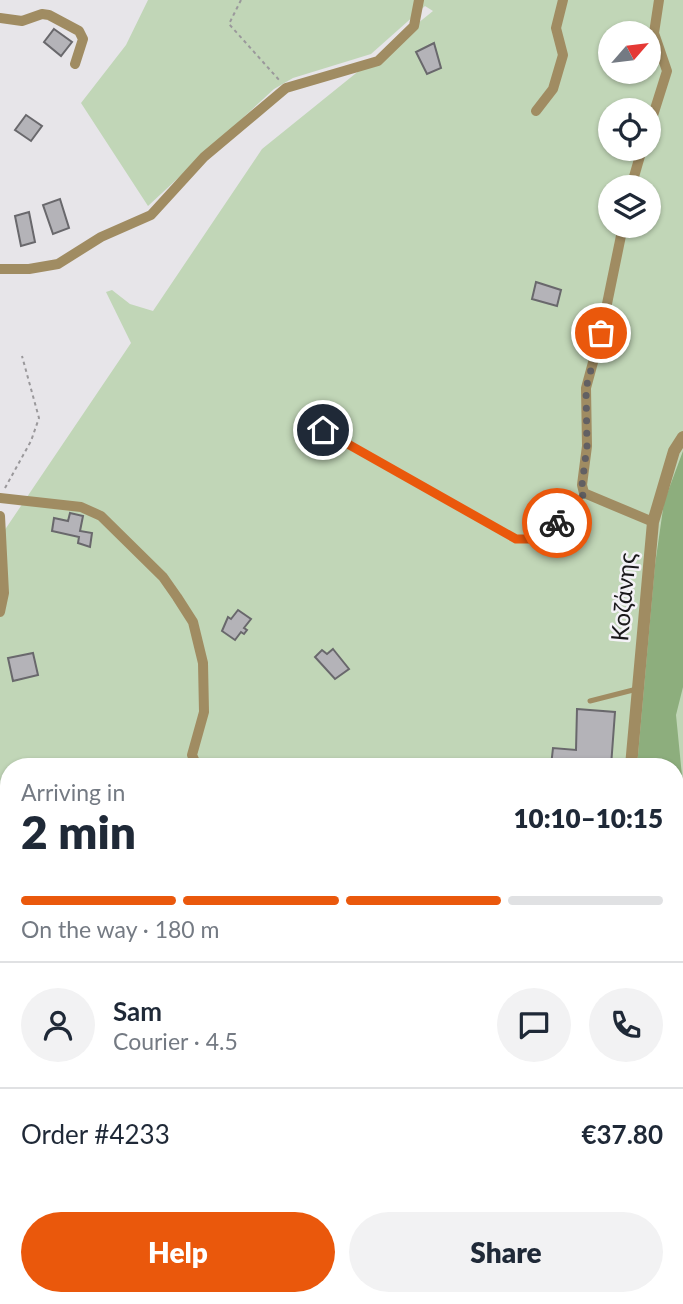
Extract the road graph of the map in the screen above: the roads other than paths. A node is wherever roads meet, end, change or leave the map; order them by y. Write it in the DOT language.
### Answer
graph roads {
  1 [pos="419,0"];
  2 [pos="563,0"];
  3 [pos="659,0"];
  4 [pos="0,18"];
  5 [pos="75,64"];
  6 [pos="658,98"];
  7 [pos="536,111"];
  8 [pos="621,238"];
  9 [pos="0,269"];
  10 [pos="323,430"];
  11 [pos="683,437"];
  12 [pos="584,494"];
  13 [pos="0,497"];
  14 [pos="0,516"];
  15 [pos="653,522"];
  16 [pos="0,612"];
  17 [pos="637,689"];
  18 [pos="590,701"];
  19 [pos="193,758"];
  20 [pos="632,758"];
  1 -- 9 [label="street"];
  2 -- 7 [label="street"];
  3 -- 6 [label="street"];
  4 -- 5 [label="street"];
  8 -- 12 [label="street"];
  10 -- 12 [label="lane"];
  11 -- 15 [label="street, Κοζάνης"];
  12 -- 15 [label="street"];
  13 -- 19 [label="street"];
  14 -- 16 [label="street"];
  15 -- 17 [label="street, Κοζάνης"];
  17 -- 18 [label="lane"];
  17 -- 20 [label="street, Κοζάνης"];
}
